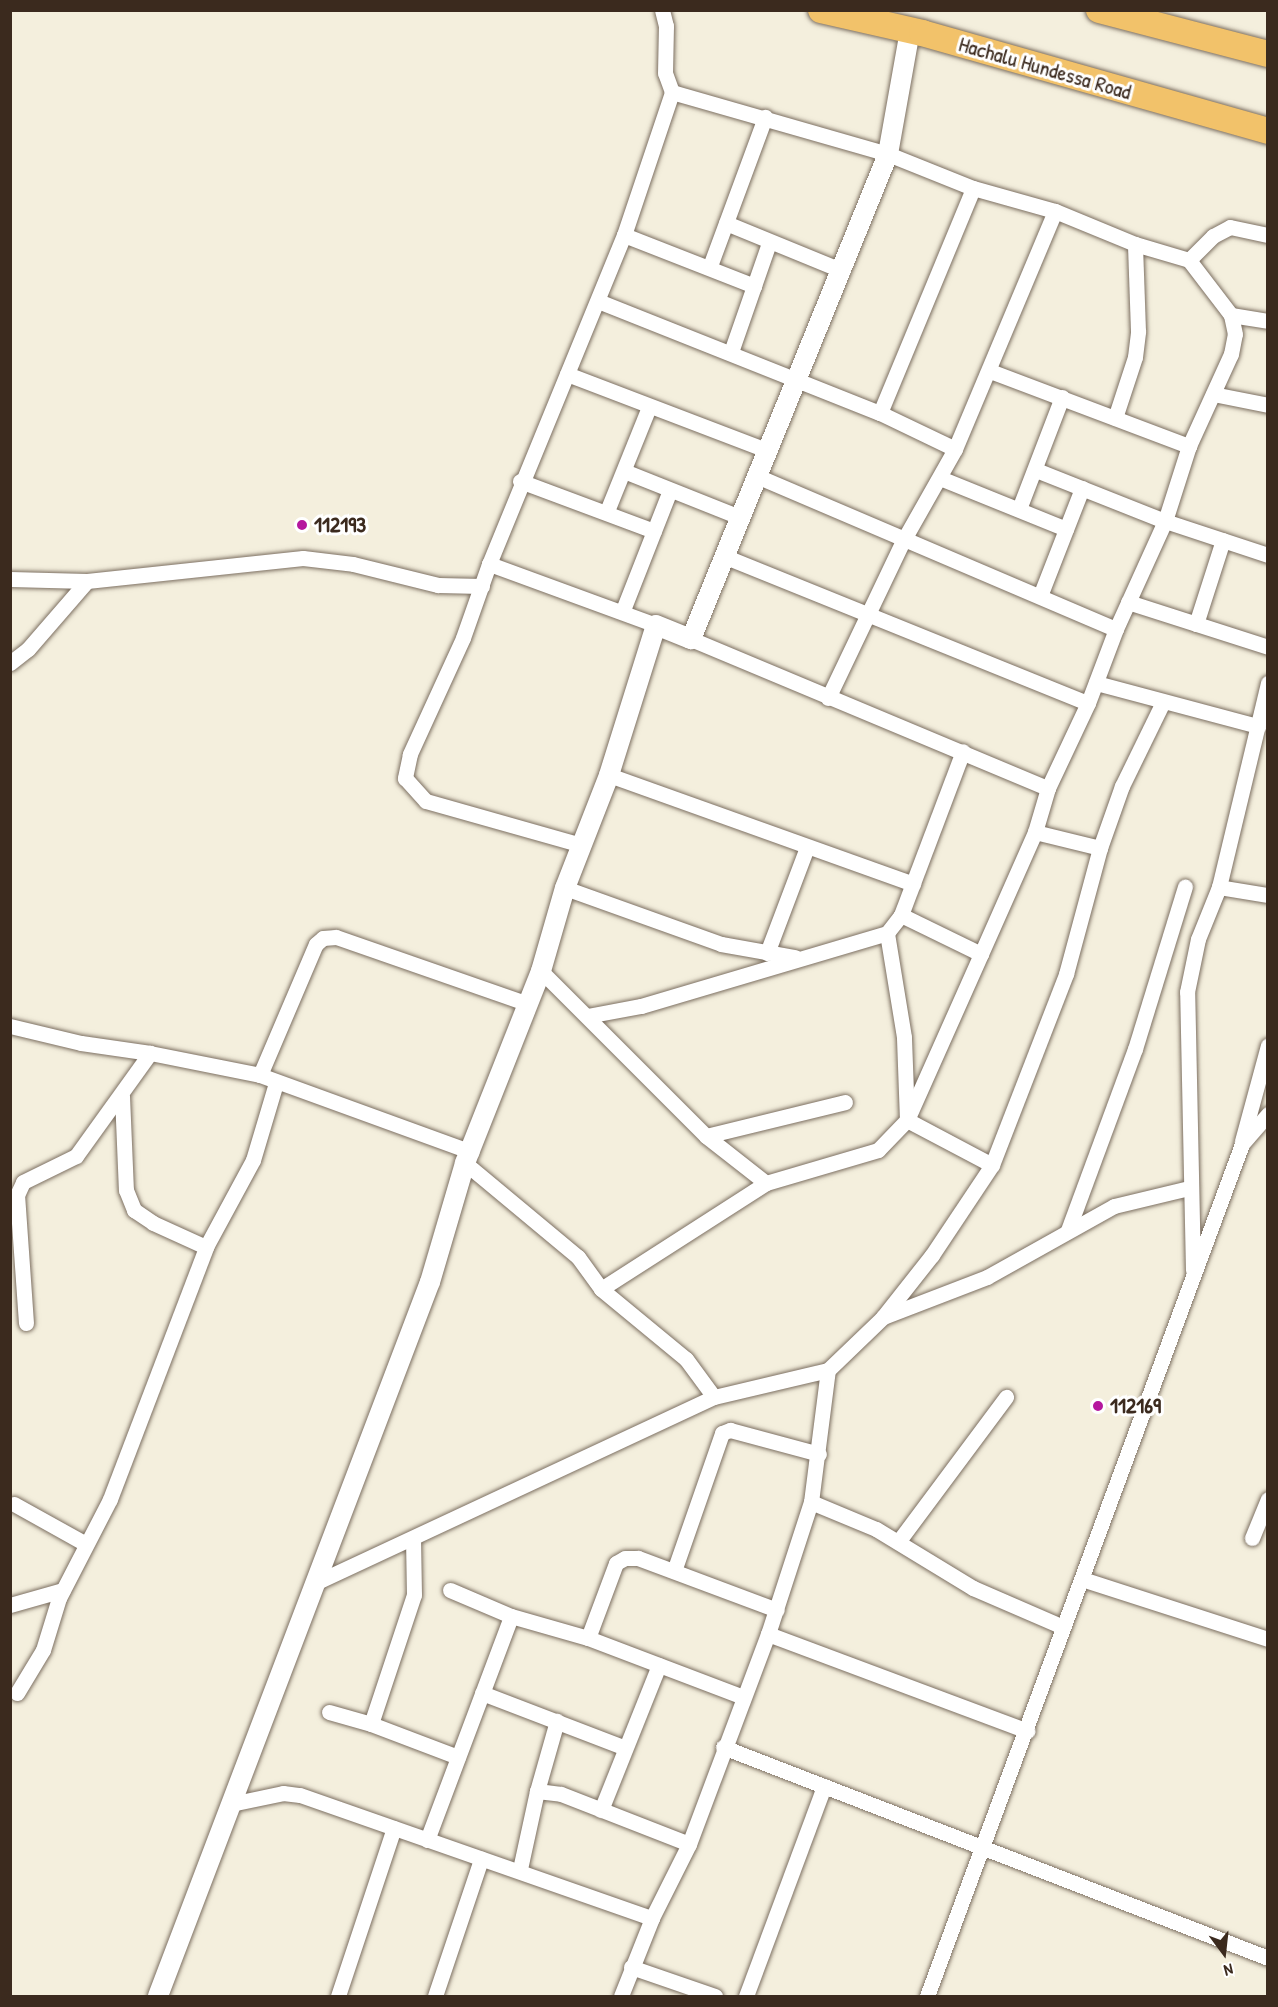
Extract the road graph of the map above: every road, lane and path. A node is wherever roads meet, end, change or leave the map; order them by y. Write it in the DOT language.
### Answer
graph roads {
  1 [pos="662,10"];
  2 [pos="821,10"];
  3 [pos="1099,10"];
  4 [pos="910,30"];
  5 [pos="1268,54"];
  6 [pos="672,92"];
  7 [pos="765,117"];
  8 [pos="1268,131"];
  9 [pos="888,154"];
  10 [pos="973,188"];
  11 [pos="1055,211"];
  12 [pos="726,222"];
  13 [pos="624,235"];
  14 [pos="1268,235"];
  15 [pos="769,243"];
  16 [pos="1134,244"];
  17 [pos="1190,260"];
  18 [pos="710,266"];
  19 [pos="843,271"];
  20 [pos="754,286"];
  21 [pos="598,301"];
  22 [pos="1231,315"];
  23 [pos="1268,321"];
  24 [pos="731,352"];
  25 [pos="990,371"];
  26 [pos="567,374"];
  27 [pos="797,380"];
  28 [pos="1213,394"];
  29 [pos="1062,397"];
  30 [pos="1268,405"];
  31 [pos="649,407"];
  32 [pos="880,413"];
  33 [pos="1116,418"];
  34 [pos="1190,446"];
  35 [pos="955,449"];
  36 [pos="769,451"];
  37 [pos="1036,470"];
  38 [pos="624,471"];
  39 [pos="759,477"];
  40 [pos="940,478"];
  41 [pos="520,481"];
  42 [pos="1082,488"];
  43 [pos="670,490"];
  44 [pos="1018,508"];
  45 [pos="607,511"];
  46 [pos="742,518"];
  47 [pos="1165,521"];
  48 [pos="1066,529"];
  49 [pos="654,531"];
  50 [pos="1223,540"];
  51 [pos="903,541"];
  52 [pos="1268,555"];
  53 [pos="726,557"];
  54 [pos="489,564"];
  55 [pos="10,579"];
  56 [pos="87,581"];
  57 [pos="482,586"];
  58 [pos="1040,596"];
  59 [pos="1128,602"];
  60 [pos="623,610"];
  61 [pos="868,614"];
  62 [pos="1196,624"];
  63 [pos="656,625"];
  64 [pos="1116,629"];
  65 [pos="691,639"];
  66 [pos="1268,647"];
  67 [pos="10,663"];
  68 [pos="1268,682"];
  69 [pos="1096,683"];
  70 [pos="828,698"];
  71 [pos="1163,702"];
  72 [pos="1088,703"];
  73 [pos="1258,726"];
  74 [pos="963,751"];
  75 [pos="609,775"];
  76 [pos="1048,788"];
  77 [pos="1035,832"];
  78 [pos="581,845"];
  79 [pos="807,846"];
  80 [pos="1100,848"];
  81 [pos="913,884"];
  82 [pos="1185,886"];
  83 [pos="1219,887"];
  84 [pos="565,888"];
  85 [pos="1268,895"];
  86 [pos="901,915"];
  87 [pos="887,933"];
  88 [pos="767,953"];
  89 [pos="981,954"];
  90 [pos="804,958"];
  91 [pos="541,971"];
  92 [pos="528,1004"];
  93 [pos="587,1016"];
  94 [pos="10,1026"];
  95 [pos="1268,1045"];
  96 [pos="150,1053"];
  97 [pos="260,1075"];
  98 [pos="276,1083"];
  99 [pos="122,1096"];
  100 [pos="845,1102"];
  101 [pos="1268,1114"];
  102 [pos="907,1120"];
  103 [pos="706,1136"];
  104 [pos="1242,1144"];
  105 [pos="468,1158"];
  106 [pos="992,1165"];
  107 [pos="766,1183"];
  108 [pos="1189,1188"];
  109 [pos="1068,1230"];
  110 [pos="206,1247"];
  111 [pos="1194,1276"];
  112 [pos="601,1289"];
  113 [pos="882,1317"];
  114 [pos="26,1323"];
  115 [pos="828,1370"];
  116 [pos="714,1397"];
  117 [pos="1006,1397"];
  118 [pos="819,1454"];
  119 [pos="1268,1498"];
  120 [pos="811,1502"];
  121 [pos="14,1504"];
  122 [pos="1252,1538"];
  123 [pos="413,1539"];
  124 [pos="898,1542"];
  125 [pos="86,1544"];
  126 [pos="674,1571"];
  127 [pos="1082,1579"];
  128 [pos="315,1583"];
  129 [pos="63,1590"];
  130 [pos="450,1590"];
  131 [pos="10,1605"];
  132 [pos="777,1610"];
  133 [pos="511,1616"];
  134 [pos="1061,1626"];
  135 [pos="768,1634"];
  136 [pos="588,1638"];
  137 [pos="1268,1639"];
  138 [pos="659,1665"];
  139 [pos="482,1693"];
  140 [pos="17,1694"];
  141 [pos="741,1696"];
  142 [pos="329,1712"];
  143 [pos="557,1721"];
  144 [pos="371,1724"];
  145 [pos="1027,1731"];
  146 [pos="723,1747"];
  147 [pos="626,1748"];
  148 [pos="458,1757"];
  149 [pos="825,1786"];
  150 [pos="537,1791"];
  151 [pos="231,1804"];
  152 [pos="601,1810"];
  153 [pos="394,1828"];
  154 [pos="427,1840"];
  155 [pos="689,1844"];
  156 [pos="982,1846"];
  157 [pos="481,1859"];
  158 [pos="520,1869"];
  159 [pos="652,1918"];
  160 [pos="1268,1958"];
  161 [pos="631,1966"];
  162 [pos="158,1996"];
  163 [pos="338,1996"];
  164 [pos="435,1996"];
  165 [pos="621,1996"];
  166 [pos="715,1996"];
  167 [pos="746,1996"];
  168 [pos="927,1996"];
  1 -- 6 [label="street"];
  2 -- 4 [label="main road, Hachalu Hundessa Road"];
  3 -- 5 [label="main road"];
  4 -- 8 [label="main road, Hachalu Hundessa Road"];
  4 -- 9 [label="street"];
  6 -- 7 [label="street"];
  6 -- 13 [label="street"];
  7 -- 9 [label="street"];
  7 -- 12 [label="street"];
  9 -- 10 [label="street"];
  9 -- 19 [label="street"];
  10 -- 11 [label="street"];
  10 -- 32 [label="street"];
  11 -- 16 [label="street"];
  11 -- 25 [label="street"];
  12 -- 15 [label="street"];
  12 -- 18 [label="street"];
  13 -- 18 [label="street"];
  13 -- 21 [label="street"];
  14 -- 17 [label="street"];
  15 -- 19 [label="street"];
  15 -- 20 [label="street"];
  16 -- 17 [label="street"];
  16 -- 33 [label="street"];
  17 -- 22 [label="street"];
  18 -- 20 [label="street"];
  19 -- 27 [label="street"];
  20 -- 24 [label="street"];
  21 -- 24 [label="street"];
  21 -- 26 [label="street"];
  22 -- 23 [label="street"];
  22 -- 28 [label="street"];
  24 -- 27 [label="street"];
  25 -- 29 [label="street"];
  25 -- 35 [label="street"];
  26 -- 31 [label="street"];
  26 -- 41 [label="street"];
  27 -- 32 [label="street"];
  27 -- 36 [label="street"];
  28 -- 30 [label="street"];
  28 -- 34 [label="street"];
  29 -- 33 [label="street"];
  29 -- 37 [label="street"];
  31 -- 36 [label="street"];
  31 -- 38 [label="street"];
  32 -- 35 [label="street"];
  33 -- 34 [label="street"];
  34 -- 47 [label="street"];
  35 -- 40 [label="street"];
  36 -- 39 [label="street"];
  37 -- 42 [label="street"];
  37 -- 44 [label="street"];
  38 -- 43 [label="street"];
  38 -- 45 [label="street"];
  39 -- 46 [label="street"];
  39 -- 51 [label="street"];
  40 -- 44 [label="street"];
  40 -- 51 [label="street"];
  41 -- 45 [label="street"];
  41 -- 54 [label="street"];
  42 -- 47 [label="street"];
  42 -- 48 [label="street"];
  43 -- 46 [label="street"];
  43 -- 49 [label="street"];
  44 -- 48 [label="street"];
  45 -- 49 [label="street"];
  46 -- 53 [label="street"];
  47 -- 50 [label="street"];
  47 -- 59 [label="street"];
  48 -- 58 [label="street"];
  49 -- 60 [label="street"];
  50 -- 52 [label="street"];
  50 -- 62 [label="street"];
  51 -- 58 [label="street"];
  51 -- 61 [label="street"];
  53 -- 61 [label="street"];
  53 -- 65 [label="street"];
  54 -- 57 [label="street"];
  54 -- 60 [label="street"];
  55 -- 56 [label="street"];
  56 -- 57 [label="street"];
  56 -- 67 [label="street"];
  57 -- 78 [label="street"];
  58 -- 64 [label="street"];
  59 -- 62 [label="street"];
  59 -- 64 [label="street"];
  60 -- 63 [label="street"];
  61 -- 70 [label="street"];
  61 -- 72 [label="street"];
  62 -- 66 [label="street"];
  63 -- 65 [label="street"];
  63 -- 75 [label="street"];
  64 -- 69 [label="street"];
  65 -- 70 [label="street"];
  68 -- 73 [label="street"];
  69 -- 71 [label="street"];
  69 -- 72 [label="street"];
  70 -- 74 [label="street"];
  71 -- 73 [label="street"];
  71 -- 80 [label="street"];
  72 -- 76 [label="street"];
  73 -- 83 [label="street"];
  74 -- 76 [label="street"];
  74 -- 81 [label="street"];
  75 -- 78 [label="street"];
  75 -- 79 [label="street"];
  76 -- 77 [label="street"];
  77 -- 80 [label="street"];
  77 -- 89 [label="street"];
  78 -- 84 [label="street"];
  79 -- 81 [label="street"];
  79 -- 88 [label="street"];
  80 -- 106 [label="street"];
  81 -- 86 [label="street"];
  82 -- 109 [label="street"];
  83 -- 85 [label="street"];
  83 -- 108 [label="street"];
  84 -- 88 [label="street"];
  84 -- 91 [label="street"];
  86 -- 87 [label="street"];
  86 -- 89 [label="street"];
  87 -- 90 [label="street"];
  87 -- 102 [label="street"];
  88 -- 90 [label="street"];
  89 -- 102 [label="street"];
  90 -- 93 [label="street"];
  91 -- 92 [label="street"];
  91 -- 93 [label="street"];
  92 -- 97 [label="street"];
  92 -- 105 [label="street"];
  93 -- 103 [label="street"];
  94 -- 96 [label="street"];
  95 -- 104 [label="street"];
  96 -- 97 [label="street"];
  96 -- 99 [label="street"];
  97 -- 98 [label="street"];
  98 -- 105 [label="street"];
  98 -- 110 [label="street"];
  99 -- 110 [label="street"];
  99 -- 114 [label="street"];
  100 -- 103 [label="street"];
  101 -- 104 [label="street"];
  102 -- 106 [label="street"];
  102 -- 107 [label="street"];
  103 -- 107 [label="street"];
  104 -- 111 [label="street"];
  105 -- 112 [label="street"];
  105 -- 128 [label="street"];
  106 -- 113 [label="street"];
  107 -- 112 [label="street"];
  108 -- 109 [label="street"];
  108 -- 111 [label="street"];
  109 -- 113 [label="street"];
  110 -- 125 [label="street"];
  111 -- 127 [label="street"];
  112 -- 116 [label="street"];
  113 -- 115 [label="street"];
  115 -- 116 [label="street"];
  115 -- 118 [label="street"];
  116 -- 123 [label="street"];
  117 -- 124 [label="street"];
  118 -- 120 [label="street"];
  118 -- 126 [label="street"];
  119 -- 122 [label="street"];
  120 -- 124 [label="street"];
  120 -- 132 [label="street"];
  121 -- 125 [label="street"];
  123 -- 128 [label="street"];
  123 -- 144 [label="street"];
  124 -- 134 [label="street"];
  125 -- 129 [label="street"];
  126 -- 132 [label="street"];
  126 -- 136 [label="street"];
  127 -- 134 [label="street"];
  127 -- 137 [label="street"];
  128 -- 151 [label="street"];
  129 -- 131 [label="street"];
  129 -- 140 [label="street"];
  130 -- 133 [label="street"];
  132 -- 135 [label="street"];
  133 -- 136 [label="street"];
  133 -- 139 [label="street"];
  134 -- 145 [label="street"];
  135 -- 141 [label="street"];
  135 -- 145 [label="street"];
  136 -- 138 [label="street"];
  138 -- 141 [label="street"];
  138 -- 147 [label="street"];
  139 -- 143 [label="street"];
  139 -- 148 [label="street"];
  141 -- 146 [label="street"];
  142 -- 144 [label="street"];
  143 -- 147 [label="street"];
  143 -- 150 [label="street"];
  144 -- 148 [label="street"];
  145 -- 156 [label="street"];
  146 -- 149 [label="street"];
  146 -- 155 [label="street"];
  147 -- 152 [label="street"];
  148 -- 154 [label="street"];
  149 -- 156 [label="street"];
  149 -- 167 [label="street"];
  150 -- 152 [label="street"];
  150 -- 158 [label="street"];
  151 -- 153 [label="street"];
  151 -- 162 [label="street"];
  152 -- 155 [label="street"];
  153 -- 154 [label="street"];
  153 -- 163 [label="street"];
  154 -- 157 [label="street"];
  155 -- 159 [label="street"];
  156 -- 160 [label="street"];
  156 -- 168 [label="street"];
  157 -- 158 [label="street"];
  157 -- 164 [label="street"];
  158 -- 159 [label="street"];
  159 -- 161 [label="street"];
  161 -- 165 [label="street"];
  161 -- 166 [label="street"];
}
